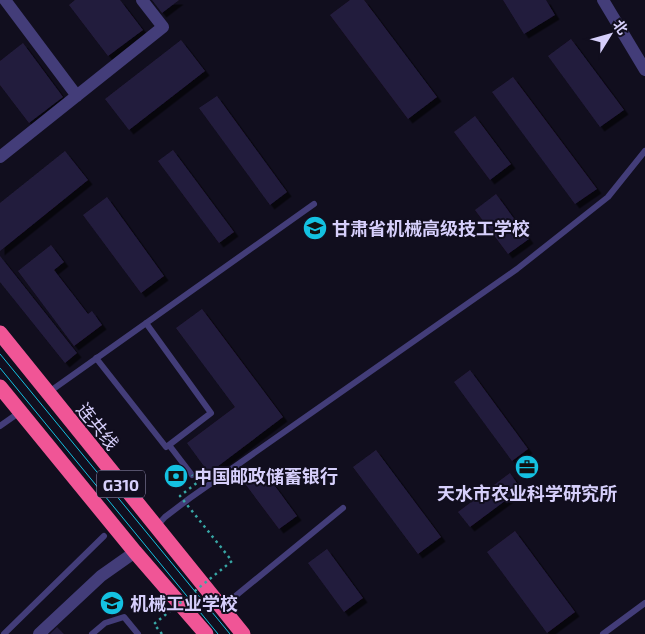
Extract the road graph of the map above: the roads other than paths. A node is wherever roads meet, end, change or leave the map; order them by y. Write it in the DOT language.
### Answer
graph roads {
  1 [pos="6,0"];
  2 [pos="142,0"];
  3 [pos="603,0"];
  4 [pos="645,70"];
  5 [pos="77,96"];
  6 [pos="645,151"];
  7 [pos="0,157"];
  8 [pos="314,204"];
  9 [pos="146,323"];
  10 [pos="0,333"];
  11 [pos="96,358"];
  12 [pos="0,387"];
  13 [pos="48,393"];
  14 [pos="21,411"];
  15 [pos="0,426"];
  16 [pos="169,445"];
  17 [pos="192,475"];
  18 [pos="343,508"];
  19 [pos="156,528"];
  20 [pos="104,536"];
  21 [pos="135,552"];
  22 [pos="645,603"];
  23 [pos="221,607"];
  24 [pos="4,634"];
  25 [pos="39,634"];
  26 [pos="92,634"];
  27 [pos="138,634"];
  28 [pos="206,634"];
  29 [pos="243,634"];
  30 [pos="603,634"];
  1 -- 5 [label="street"];
  2 -- 5 [label="street"];
  3 -- 4 [label="street"];
  5 -- 7 [label="street"];
  6 -- 19 [label="lane"];
  8 -- 9 [label="lane"];
  9 -- 11 [label="lane"];
  9 -- 16 [label="lane"];
  10 -- 13 [label="highway, 连共线 / G310"];
  11 -- 13 [label="lane"];
  11 -- 16 [label="lane"];
  12 -- 14 [label="highway, G310"];
  13 -- 19 [label="highway, 连共线 / G310"];
  14 -- 15 [label="lane"];
  14 -- 21 [label="highway, G310"];
  16 -- 17 [label="lane"];
  18 -- 23 [label="lane"];
  19 -- 23 [label="highway, 连共线 / G310"];
  20 -- 24 [label="lane"];
  21 -- 25 [label="street"];
  21 -- 28 [label="highway, G310"];
  22 -- 30 [label="lane"];
  23 -- 29 [label="highway, 连共线 / G310"];
  26 -- 27 [label="lane"];
}
